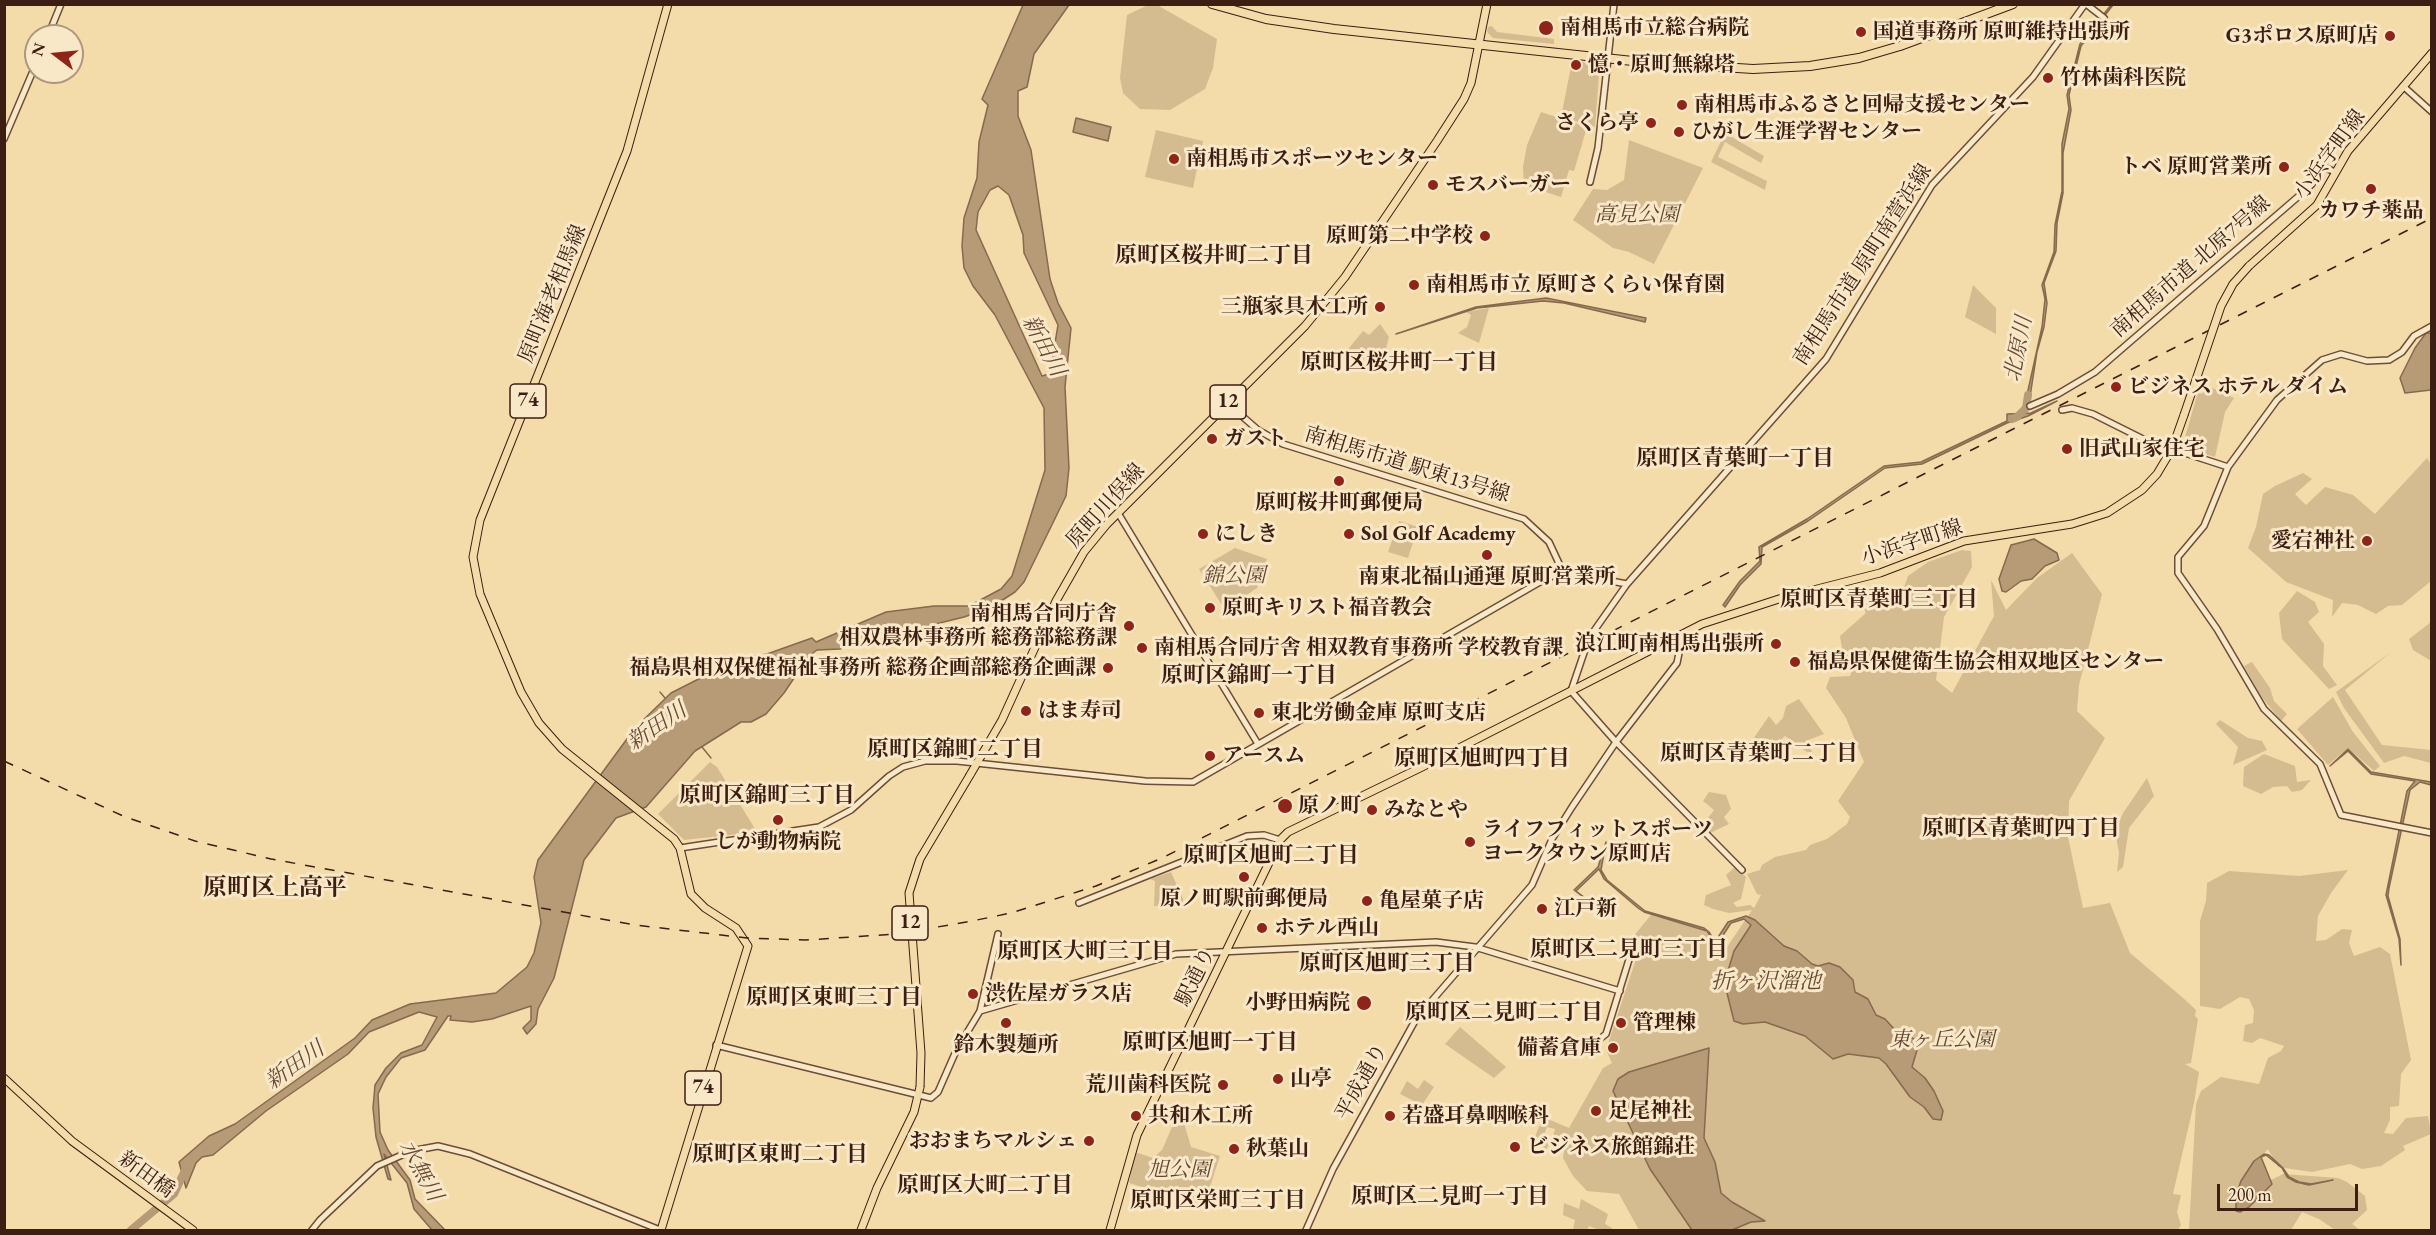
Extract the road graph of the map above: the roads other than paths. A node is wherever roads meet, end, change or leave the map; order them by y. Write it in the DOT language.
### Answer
graph roads {
  1 [pos="61,4"];
  2 [pos="668,4"];
  3 [pos="1212,4"];
  4 [pos="1487,4"];
  5 [pos="1614,4"];
  6 [pos="2013,4"];
  7 [pos="2086,4"];
  8 [pos="2102,16"];
  9 [pos="53,24"];
  10 [pos="1480,43"];
  11 [pos="2432,53"];
  12 [pos="1607,57"];
  13 [pos="27,84"];
  14 [pos="2403,86"];
  15 [pos="2432,112"];
  16 [pos="4,139"];
  17 [pos="2335,172"];
  18 [pos="1590,182"];
  19 [pos="2432,326"];
  20 [pos="1227,403"];
  21 [pos="2030,406"];
  22 [pos="2062,410"];
  23 [pos="2172,449"];
  24 [pos="2228,468"];
  25 [pos="1118,513"];
  26 [pos="1563,572"];
  27 [pos="1627,584"];
  28 [pos="1674,637"];
  29 [pos="1571,691"];
  30 [pos="1616,742"];
  31 [pos="1258,744"];
  32 [pos="978,763"];
  33 [pos="2432,833"];
  34 [pos="1280,840"];
  35 [pos="680,848"];
  36 [pos="1742,870"];
  37 [pos="1079,903"];
  38 [pos="998,934"];
  39 [pos="1635,940"];
  40 [pos="1475,947"];
  41 [pos="1227,952"];
  42 [pos="1620,991"];
  43 [pos="980,1011"];
  44 [pos="1601,1038"];
  45 [pos="716,1045"];
  46 [pos="4,1078"];
  47 [pos="919,1091"];
  48 [pos="193,1230"];
  49 [pos="312,1230"];
  50 [pos="660,1230"];
  51 [pos="861,1230"];
  52 [pos="1110,1230"];
  53 [pos="1306,1230"];
  1 -- 9 [label="street"];
  2 -- 35 [label="main road, 原町海老相馬線 / 74"];
  3 -- 10 [label="highway"];
  4 -- 10 [label="main road, 原町川俣線"];
  5 -- 12 [label="street"];
  6 -- 12 [label="highway"];
  7 -- 8 [label="street"];
  7 -- 27 [label="street, 南相馬市道 原町南萱浜線"];
  10 -- 12 [label="highway"];
  10 -- 20 [label="main road, 原町川俣線 / 12"];
  11 -- 14 [label="main road, 小浜字町線"];
  12 -- 18 [label="street"];
  13 -- 16 [label="street"];
  14 -- 15 [label="street"];
  14 -- 17 [label="main road, 小浜字町線"];
  17 -- 21 [label="street, 南相馬市道 北原7号線"];
  17 -- 23 [label="main road, 小浜字町線, bridge"];
  19 -- 24 [label="street"];
  20 -- 25 [label="main road, 原町川俣線 / 12"];
  20 -- 26 [label="street, 南相馬市道 駅東13号線"];
  22 -- 23 [label="street"];
  23 -- 24 [label="street"];
  23 -- 28 [label="main road, 小浜字町線"];
  24 -- 33 [label="street"];
  25 -- 31 [label="street"];
  25 -- 32 [label="main road, 原町川俣線 / 12"];
  26 -- 27 [label="street"];
  26 -- 31 [label="street"];
  27 -- 29 [label="street, 南相馬市道 原町南萱浜線"];
  28 -- 29 [label="main road, 小浜字町線"];
  28 -- 30 [label="street, 平成通り"];
  29 -- 30 [label="street"];
  29 -- 34 [label="main road, 小浜字町線"];
  30 -- 36 [label="street"];
  30 -- 40 [label="street, 平成通り"];
  31 -- 32 [label="street"];
  32 -- 35 [label="street"];
  32 -- 47 [label="main road, 原町川俣線 / 12, bridge"];
  34 -- 37 [label="street"];
  34 -- 41 [label="main road, 駅通り"];
  35 -- 45 [label="main road, 74"];
  38 -- 43 [label="street"];
  39 -- 42 [label="street"];
  40 -- 41 [label="street"];
  40 -- 42 [label="street"];
  40 -- 53 [label="street, 平成通り"];
  41 -- 43 [label="street"];
  41 -- 52 [label="main road, 駅通り"];
  42 -- 44 [label="street"];
  43 -- 47 [label="street"];
  45 -- 47 [label="street"];
  45 -- 50 [label="main road, 74"];
  46 -- 48 [label="main road, 新田橋"];
  47 -- 51 [label="main road, 原町川俣線 / 12"];
  49 -- 50 [label="street"];
}
